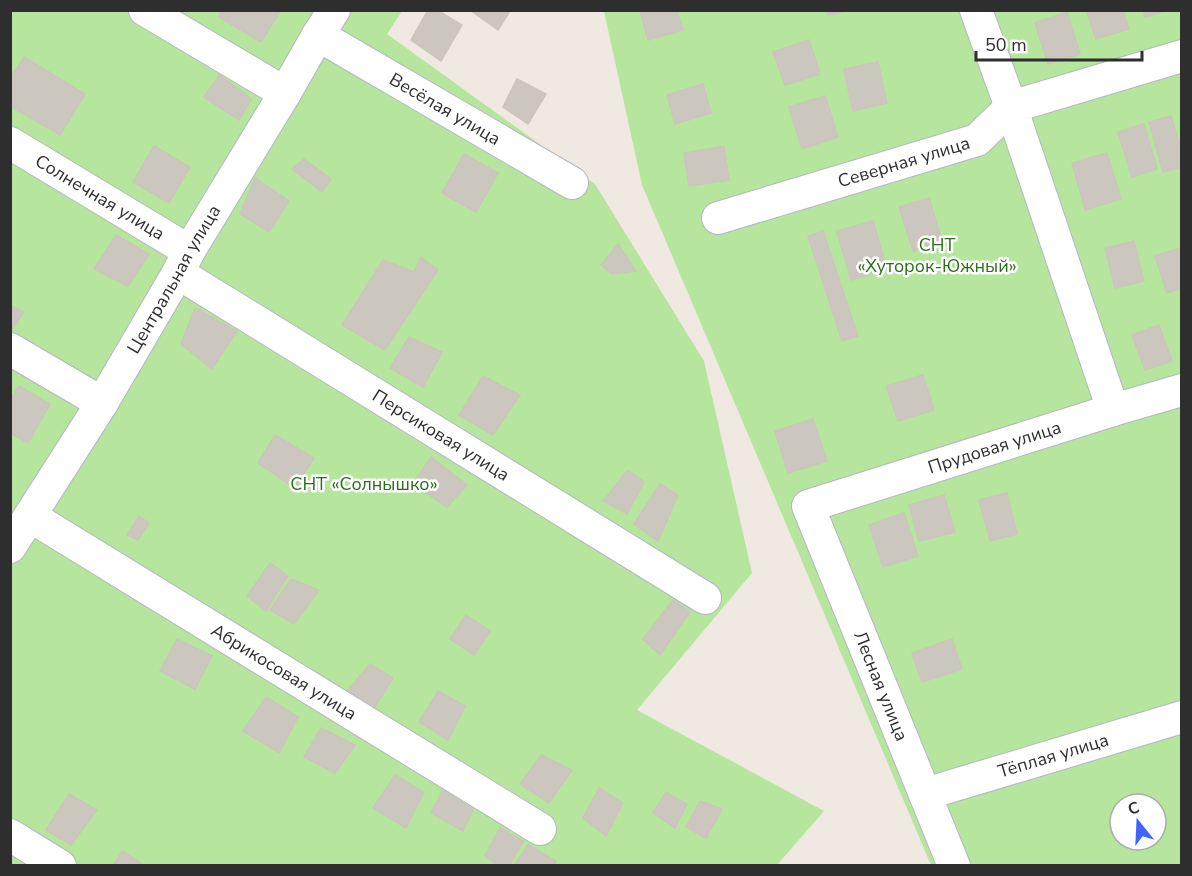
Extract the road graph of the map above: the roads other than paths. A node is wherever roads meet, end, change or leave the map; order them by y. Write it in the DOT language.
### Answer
graph roads {
  1 [pos="145,10"];
  2 [pos="976,10"];
  3 [pos="326,23"];
  4 [pos="1182,56"];
  5 [pos="285,93"];
  6 [pos="1011,107"];
  7 [pos="10,143"];
  8 [pos="572,183"];
  9 [pos="718,218"];
  10 [pos="183,262"];
  11 [pos="10,349"];
  12 [pos="1182,390"];
  13 [pos="102,403"];
  14 [pos="1113,410"];
  15 [pos="808,506"];
  16 [pos="30,516"];
  17 [pos="10,547"];
  18 [pos="705,598"];
  19 [pos="1182,717"];
  20 [pos="925,794"];
  21 [pos="540,829"];
  22 [pos="10,835"];
  23 [pos="60,866"];
  24 [pos="954,866"];
  1 -- 5 [label="street"];
  2 -- 6 [label="street"];
  3 -- 5 [label="street, Центральная улица"];
  3 -- 8 [label="street, Весёлая улица"];
  4 -- 6 [label="street, Северная улица"];
  5 -- 10 [label="street, Центральная улица"];
  6 -- 9 [label="street, Северная улица"];
  6 -- 14 [label="street"];
  7 -- 10 [label="street, Солнечная улица"];
  10 -- 13 [label="street, Центральная улица"];
  10 -- 18 [label="street, Персиковая улица"];
  11 -- 13 [label="street"];
  12 -- 14 [label="street, Прудовая улица"];
  13 -- 16 [label="street, Центральная улица"];
  14 -- 15 [label="street, Прудовая улица"];
  15 -- 20 [label="street, Лесная улица"];
  16 -- 17 [label="street, Центральная улица"];
  16 -- 21 [label="street, Абрикосовая улица"];
  19 -- 20 [label="street, Тёплая улица"];
  20 -- 24 [label="street, Лесная улица"];
  22 -- 23 [label="street"];
}
